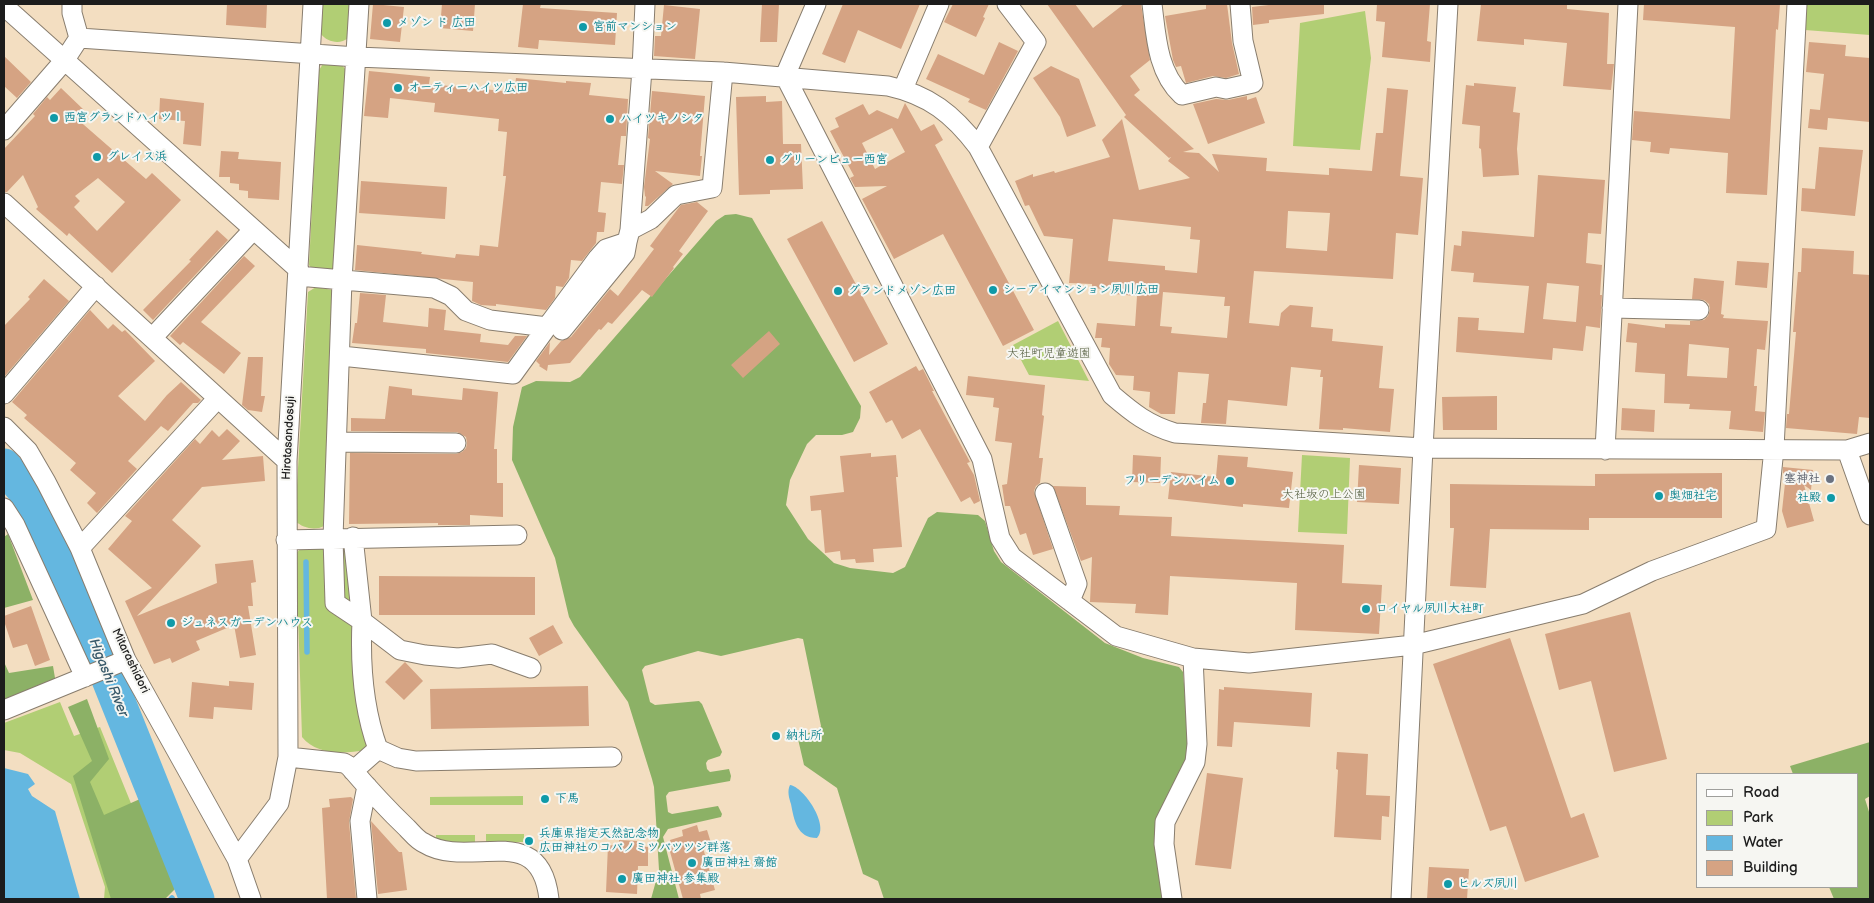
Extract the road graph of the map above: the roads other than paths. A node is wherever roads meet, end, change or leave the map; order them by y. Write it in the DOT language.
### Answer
graph roads {
  1 [pos="72,4"];
  2 [pos="313,4"];
  3 [pos="359,4"];
  4 [pos="644,4"];
  5 [pos="816,4"];
  6 [pos="939,4"];
  7 [pos="1007,4"];
  8 [pos="1152,4"];
  9 [pos="1240,4"];
  10 [pos="1448,4"];
  11 [pos="1628,4"];
  12 [pos="1797,4"];
  13 [pos="4,6"];
  14 [pos="79,38"];
  15 [pos="311,52"];
  16 [pos="357,57"];
  17 [pos="64,62"];
  18 [pos="642,69"];
  19 [pos="723,72"];
  20 [pos="785,76"];
  21 [pos="903,89"];
  22 [pos="4,130"];
  23 [pos="978,147"];
  24 [pos="4,203"];
  25 [pos="253,230"];
  26 [pos="629,236"];
  27 [pos="298,273"];
  28 [pos="342,280"];
  29 [pos="96,286"];
  30 [pos="1612,308"];
  31 [pos="1699,310"];
  32 [pos="554,328"];
  33 [pos="152,338"];
  34 [pos="341,356"];
  35 [pos="4,394"];
  36 [pos="218,398"];
  37 [pos="4,427"];
  38 [pos="337,442"];
  39 [pos="456,443"];
  40 [pos="1870,443"];
  41 [pos="1423,448"];
  42 [pos="1774,448"];
  43 [pos="1605,450"];
  44 [pos="1848,450"];
  45 [pos="287,461"];
  46 [pos="1045,492"];
  47 [pos="4,508"];
  48 [pos="1870,515"];
  49 [pos="517,535"];
  50 [pos="353,537"];
  51 [pos="333,538"];
  52 [pos="286,540"];
  53 [pos="80,548"];
  54 [pos="1070,601"];
  55 [pos="362,621"];
  56 [pos="1413,645"];
  57 [pos="1193,658"];
  58 [pos="122,662"];
  59 [pos="531,668"];
  60 [pos="88,676"];
  61 [pos="4,710"];
  62 [pos="378,749"];
  63 [pos="288,757"];
  64 [pos="612,757"];
  65 [pos="353,771"];
  66 [pos="367,786"];
  67 [pos="237,859"];
  68 [pos="251,899"];
  69 [pos="367,899"];
  70 [pos="549,899"];
  71 [pos="1172,899"];
  72 [pos="1401,899"];
  1 -- 14 [label="street"];
  2 -- 15 [label="street, Hirotasandosuji"];
  3 -- 16 [label="street"];
  4 -- 18 [label="street"];
  5 -- 20 [label="street"];
  6 -- 21 [label="street"];
  7 -- 23 [label="street"];
  8 -- 9 [label="street"];
  10 -- 41 [label="street"];
  11 -- 30 [label="street"];
  12 -- 42 [label="street"];
  13 -- 17 [label="street"];
  14 -- 15 [label="street"];
  14 -- 17 [label="street"];
  15 -- 16 [label="street"];
  15 -- 27 [label="street, Hirotasandosuji"];
  16 -- 18 [label="street"];
  16 -- 28 [label="street"];
  17 -- 22 [label="street"];
  17 -- 25 [label="street"];
  18 -- 19 [label="street"];
  18 -- 26 [label="street"];
  19 -- 20 [label="street"];
  19 -- 26 [label="street"];
  20 -- 21 [label="street"];
  20 -- 54 [label="street"];
  21 -- 23 [label="street"];
  23 -- 41 [label="street"];
  24 -- 29 [label="street"];
  25 -- 27 [label="street"];
  25 -- 33 [label="street"];
  26 -- 32 [label="street"];
  27 -- 28 [label="street"];
  27 -- 45 [label="street, Hirotasandosuji"];
  28 -- 32 [label="street"];
  28 -- 34 [label="street"];
  29 -- 33 [label="street"];
  29 -- 35 [label="street"];
  30 -- 31 [label="street"];
  30 -- 43 [label="street"];
  32 -- 34 [label="street"];
  33 -- 36 [label="street"];
  34 -- 38 [label="street"];
  36 -- 45 [label="street"];
  36 -- 53 [label="street"];
  37 -- 53 [label="street, Mitarashidori"];
  38 -- 39 [label="street"];
  38 -- 51 [label="street"];
  40 -- 44 [label="street"];
  41 -- 43 [label="street"];
  41 -- 56 [label="street"];
  42 -- 43 [label="street"];
  42 -- 44 [label="street"];
  42 -- 56 [label="street"];
  44 -- 48 [label="street"];
  45 -- 52 [label="street, Hirotasandosuji"];
  46 -- 54 [label="street"];
  47 -- 60 [label="street"];
  49 -- 50 [label="street"];
  50 -- 51 [label="street"];
  50 -- 55 [label="street"];
  51 -- 52 [label="street"];
  51 -- 55 [label="street"];
  52 -- 63 [label="street, Hirotasandosuji"];
  53 -- 58 [label="street, Mitarashidori"];
  54 -- 57 [label="street"];
  55 -- 59 [label="street"];
  55 -- 62 [label="street"];
  56 -- 57 [label="street"];
  56 -- 72 [label="street"];
  57 -- 71 [label="street"];
  58 -- 60 [label="street"];
  58 -- 67 [label="street, Mitarashidori"];
  60 -- 61 [label="street"];
  62 -- 64 [label="street"];
  62 -- 65 [label="street"];
  63 -- 65 [label="street"];
  63 -- 67 [label="street, Hirotasandosuji"];
  65 -- 66 [label="street"];
  66 -- 69 [label="street"];
  66 -- 70 [label="street"];
  67 -- 68 [label="street, Mitarashidori"];
}
